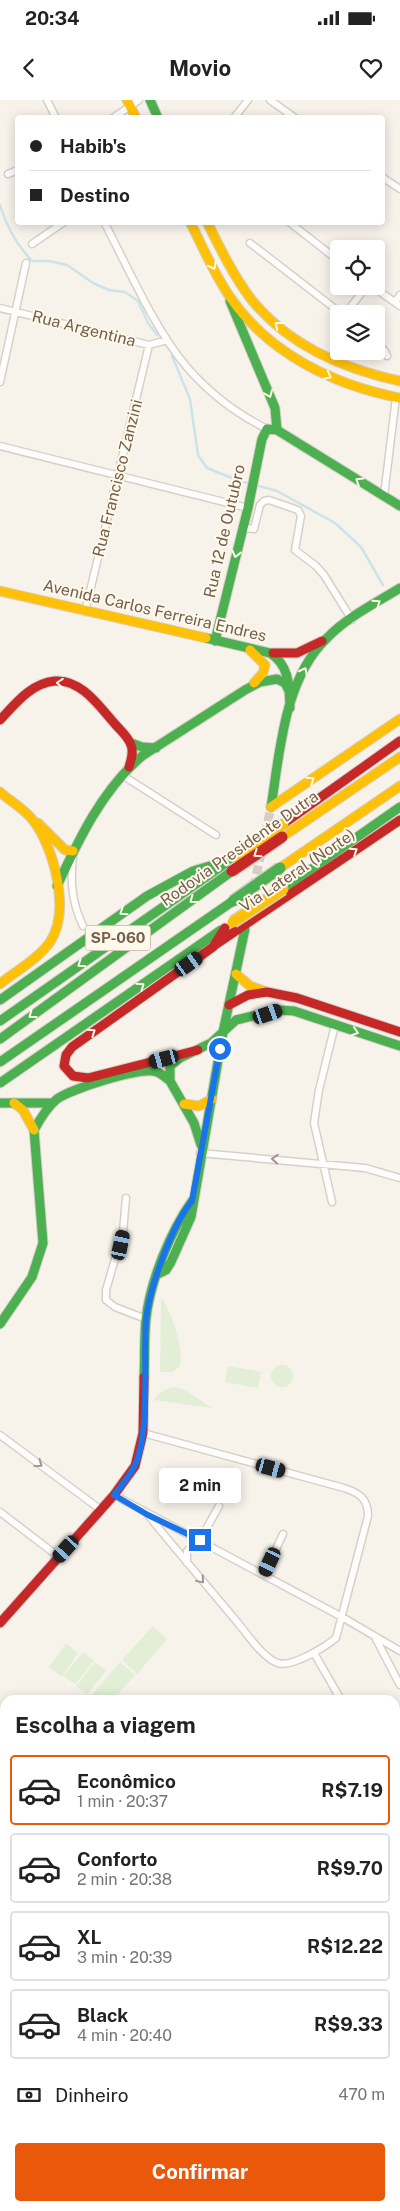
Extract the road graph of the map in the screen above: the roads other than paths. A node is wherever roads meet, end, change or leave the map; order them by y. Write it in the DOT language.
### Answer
graph roads {
  1 [pos="47,100"];
  2 [pos="150,100"];
  3 [pos="248,100"];
  4 [pos="270,100"];
  5 [pos="133,106"];
  6 [pos="54,115"];
  7 [pos="118,115"];
  8 [pos="157,115"];
  9 [pos="236,115"];
  10 [pos="291,115"];
  11 [pos="15,171"];
  12 [pos="8,174"];
  13 [pos="385,179"];
  14 [pos="400,189"];
  15 [pos="60,225"];
  16 [pos="106,225"];
  17 [pos="192,225"];
  18 [pos="209,225"];
  19 [pos="293,225"];
  20 [pos="250,243"];
  21 [pos="32,244"];
  22 [pos="330,254"];
  23 [pos="26,263"];
  24 [pos="223,285"];
  25 [pos="360,295"];
  26 [pos="384,295"];
  27 [pos="400,295"];
  28 [pos="397,304"];
  29 [pos="332,305"];
  30 [pos="352,305"];
  31 [pos="0,308"];
  32 [pos="17,312"];
  33 [pos="167,340"];
  34 [pos="149,345"];
  35 [pos="385,353"];
  36 [pos="387,356"];
  37 [pos="400,380"];
  38 [pos="0,382"];
  39 [pos="398,398"];
  40 [pos="269,432"];
  41 [pos="0,446"];
  42 [pos="119,475"];
  43 [pos="384,496"];
  44 [pos="400,506"];
  45 [pos="248,508"];
  46 [pos="243,528"];
  47 [pos="400,588"];
  48 [pos="0,591"];
  49 [pos="85,612"];
  50 [pos="352,620"];
  51 [pos="326,638"];
  52 [pos="214,641"];
  53 [pos="246,648"];
  54 [pos="270,652"];
  55 [pos="252,685"];
  56 [pos="290,691"];
  57 [pos="290,708"];
  58 [pos="400,719"];
  59 [pos="0,720"];
  60 [pos="400,741"];
  61 [pos="131,743"];
  62 [pos="156,748"];
  63 [pos="400,757"];
  64 [pos="125,771"];
  65 [pos="400,786"];
  66 [pos="0,792"];
  67 [pos="400,793"];
  68 [pos="400,807"];
  69 [pos="358,815"];
  70 [pos="32,818"];
  71 [pos="400,820"];
  72 [pos="216,835"];
  73 [pos="73,851"];
  74 [pos="233,863"];
  75 [pos="57,886"];
  76 [pos="229,925"];
  77 [pos="83,926"];
  78 [pos="246,929"];
  79 [pos="213,947"];
  80 [pos="236,974"];
  81 [pos="0,984"];
  82 [pos="267,992"];
  83 [pos="297,998"];
  84 [pos="0,1000"];
  85 [pos="229,1005"];
  86 [pos="294,1011"];
  87 [pos="0,1021"];
  88 [pos="335,1025"];
  89 [pos="396,1031"];
  90 [pos="223,1032"];
  91 [pos="0,1038"];
  92 [pos="388,1043"];
  93 [pos="400,1046"];
  94 [pos="198,1050"];
  95 [pos="0,1062"];
  96 [pos="170,1081"];
  97 [pos="0,1083"];
  98 [pos="212,1100"];
  99 [pos="13,1102"];
  100 [pos="0,1103"];
  101 [pos="51,1104"];
  102 [pos="184,1104"];
  103 [pos="34,1130"];
  104 [pos="201,1151"];
  105 [pos="324,1163"];
  106 [pos="400,1178"];
  107 [pos="126,1198"];
  108 [pos="332,1202"];
  109 [pos="146,1319"];
  110 [pos="0,1324"];
  111 [pos="143,1433"];
  112 [pos="0,1435"];
  113 [pos="114,1495"];
  114 [pos="219,1506"];
  115 [pos="101,1510"];
  116 [pos="0,1512"];
  117 [pos="148,1515"];
  118 [pos="283,1534"];
  119 [pos="200,1540"];
  120 [pos="59,1557"];
  121 [pos="187,1563"];
  122 [pos="264,1575"];
  123 [pos="342,1618"];
  124 [pos="0,1623"];
  125 [pos="376,1638"];
  126 [pos="400,1651"];
  127 [pos="314,1653"];
  128 [pos="400,1685"];
  129 [pos="338,1695"];
  1 -- 6 [label="street"];
  2 -- 8 [label="main road"];
  3 -- 9 [label="street"];
  4 -- 10 [label="street"];
  5 -- 7 [label="street"];
  11 -- 12 [label="street"];
  13 -- 14 [label="street"];
  15 -- 21 [label="street"];
  16 -- 33 [label="street"];
  17 -- 24 [label="main road, one-way"];
  37 -- 18 [label="main road, one-way"];
  19 -- 22 [label="street"];
  20 -- 29 [label="street"];
  23 -- 32 [label="street"];
  24 -- 39 [label="main road, one-way"];
  24 -- 40 [label="main road, Rua 12 de Outubro, one-way"];
  25 -- 30 [label="street"];
  26 -- 28 [label="street"];
  27 -- 28 [label="street"];
  31 -- 32 [label="street, Rua Argentina"];
  32 -- 34 [label="street, Rua Argentina"];
  32 -- 38 [label="street"];
  33 -- 34 [label="street, Rua Argentina"];
  33 -- 40 [label="street"];
  34 -- 42 [label="street, Rua Francisco Zanzini"];
  35 -- 36 [label="street"];
  39 -- 43 [label="street"];
  43 -- 40 [label="main road, one-way"];
  40 -- 45 [label="main road, Rua 12 de Outubro"];
  41 -- 42 [label="street"];
  42 -- 45 [label="street"];
  42 -- 49 [label="street, Rua Francisco Zanzini"];
  43 -- 44 [label="main road"];
  45 -- 46 [label="main road, Rua 12 de Outubro"];
  46 -- 50 [label="street"];
  46 -- 52 [label="main road, Rua 12 de Outubro, one-way"];
  50 -- 47 [label="main road, one-way"];
  48 -- 49 [label="main road, Avenida Carlos Ferreira Endres"];
  49 -- 52 [label="main road, Avenida Carlos Ferreira Endres"];
  50 -- 51 [label="main road"];
  51 -- 54 [label="main road"];
  57 -- 51 [label="main road, one-way"];
  52 -- 53 [label="main road, Avenida Carlos Ferreira Endres"];
  53 -- 54 [label="main road, Avenida Carlos Ferreira Endres"];
  53 -- 55 [label="main road"];
  54 -- 56 [label="main road, Avenida Carlos Ferreira Endres"];
  55 -- 56 [label="main road"];
  55 -- 62 [label="main road"];
  56 -- 57 [label="main road, Avenida Carlos Ferreira Endres"];
  57 -- 58 [label="main road, one-way"];
  61 -- 59 [label="main road, one-way"];
  60 -- 74 [label="main road, Rodovia Presidente Dutra / SP-060, bridge"];
  61 -- 62 [label="main road"];
  61 -- 64 [label="main road"];
  62 -- 64 [label="main road"];
  63 -- 74 [label="main road, Rodovia Presidente Dutra / SP-060, one-way, bridge"];
  64 -- 72 [label="street"];
  64 -- 73 [label="main road"];
  65 -- 69 [label="main road, SP-060"];
  66 -- 70 [label="main road"];
  67 -- 69 [label="main road"];
  68 -- 76 [label="main road, SP-060, bridge"];
  69 -- 95 [label="main road, SP-060, bridge"];
  70 -- 73 [label="main road"];
  70 -- 75 [label="main road"];
  79 -- 71 [label="main road, Via Lateral (Norte), one-way"];
  73 -- 75 [label="main road"];
  73 -- 77 [label="street"];
  74 -- 84 [label="main road, one-way"];
  74 -- 87 [label="main road, Rodovia Presidente Dutra / SP-060, one-way"];
  74 -- 91 [label="main road, Rodovia Presidente Dutra / SP-060, one-way"];
  75 -- 81 [label="main road"];
  76 -- 79 [label="main road"];
  97 -- 76 [label="main road, SP-060, one-way"];
  78 -- 80 [label="main road"];
  94 -- 79 [label="main road, Via Lateral (Norte), one-way"];
  80 -- 82 [label="main road"];
  80 -- 85 [label="main road"];
  82 -- 83 [label="main road"];
  82 -- 85 [label="main road"];
  83 -- 86 [label="main road"];
  83 -- 89 [label="main road"];
  85 -- 90 [label="main road"];
  86 -- 88 [label="main road"];
  86 -- 90 [label="main road"];
  88 -- 92 [label="main road, one-way"];
  88 -- 105 [label="street"];
  89 -- 92 [label="main road"];
  90 -- 94 [label="main road"];
  90 -- 98 [label="main road"];
  92 -- 93 [label="main road"];
  94 -- 96 [label="main road"];
  96 -- 101 [label="main road"];
  96 -- 102 [label="main road"];
  98 -- 102 [label="main road"];
  98 -- 104 [label="main road"];
  99 -- 100 [label="main road"];
  99 -- 101 [label="main road"];
  99 -- 103 [label="main road"];
  101 -- 103 [label="main road"];
  102 -- 104 [label="main road"];
  103 -- 110 [label="main road"];
  105 -- 104 [label="street, one-way"];
  104 -- 109 [label="main road"];
  105 -- 106 [label="street"];
  105 -- 108 [label="street"];
  107 -- 109 [label="street"];
  109 -- 111 [label="main road"];
  111 -- 113 [label="main road"];
  111 -- 123 [label="street"];
  112 -- 115 [label="street, one-way"];
  113 -- 115 [label="main road"];
  113 -- 117 [label="street"];
  114 -- 119 [label="street"];
  115 -- 120 [label="main road"];
  116 -- 120 [label="street"];
  117 -- 119 [label="street"];
  117 -- 121 [label="street"];
  118 -- 122 [label="street"];
  119 -- 121 [label="street"];
  119 -- 122 [label="street"];
  120 -- 124 [label="main road"];
  121 -- 127 [label="street, one-way"];
  122 -- 123 [label="street"];
  123 -- 125 [label="street"];
  123 -- 127 [label="street"];
  125 -- 126 [label="street"];
  125 -- 128 [label="street"];
  127 -- 129 [label="street"];
}
